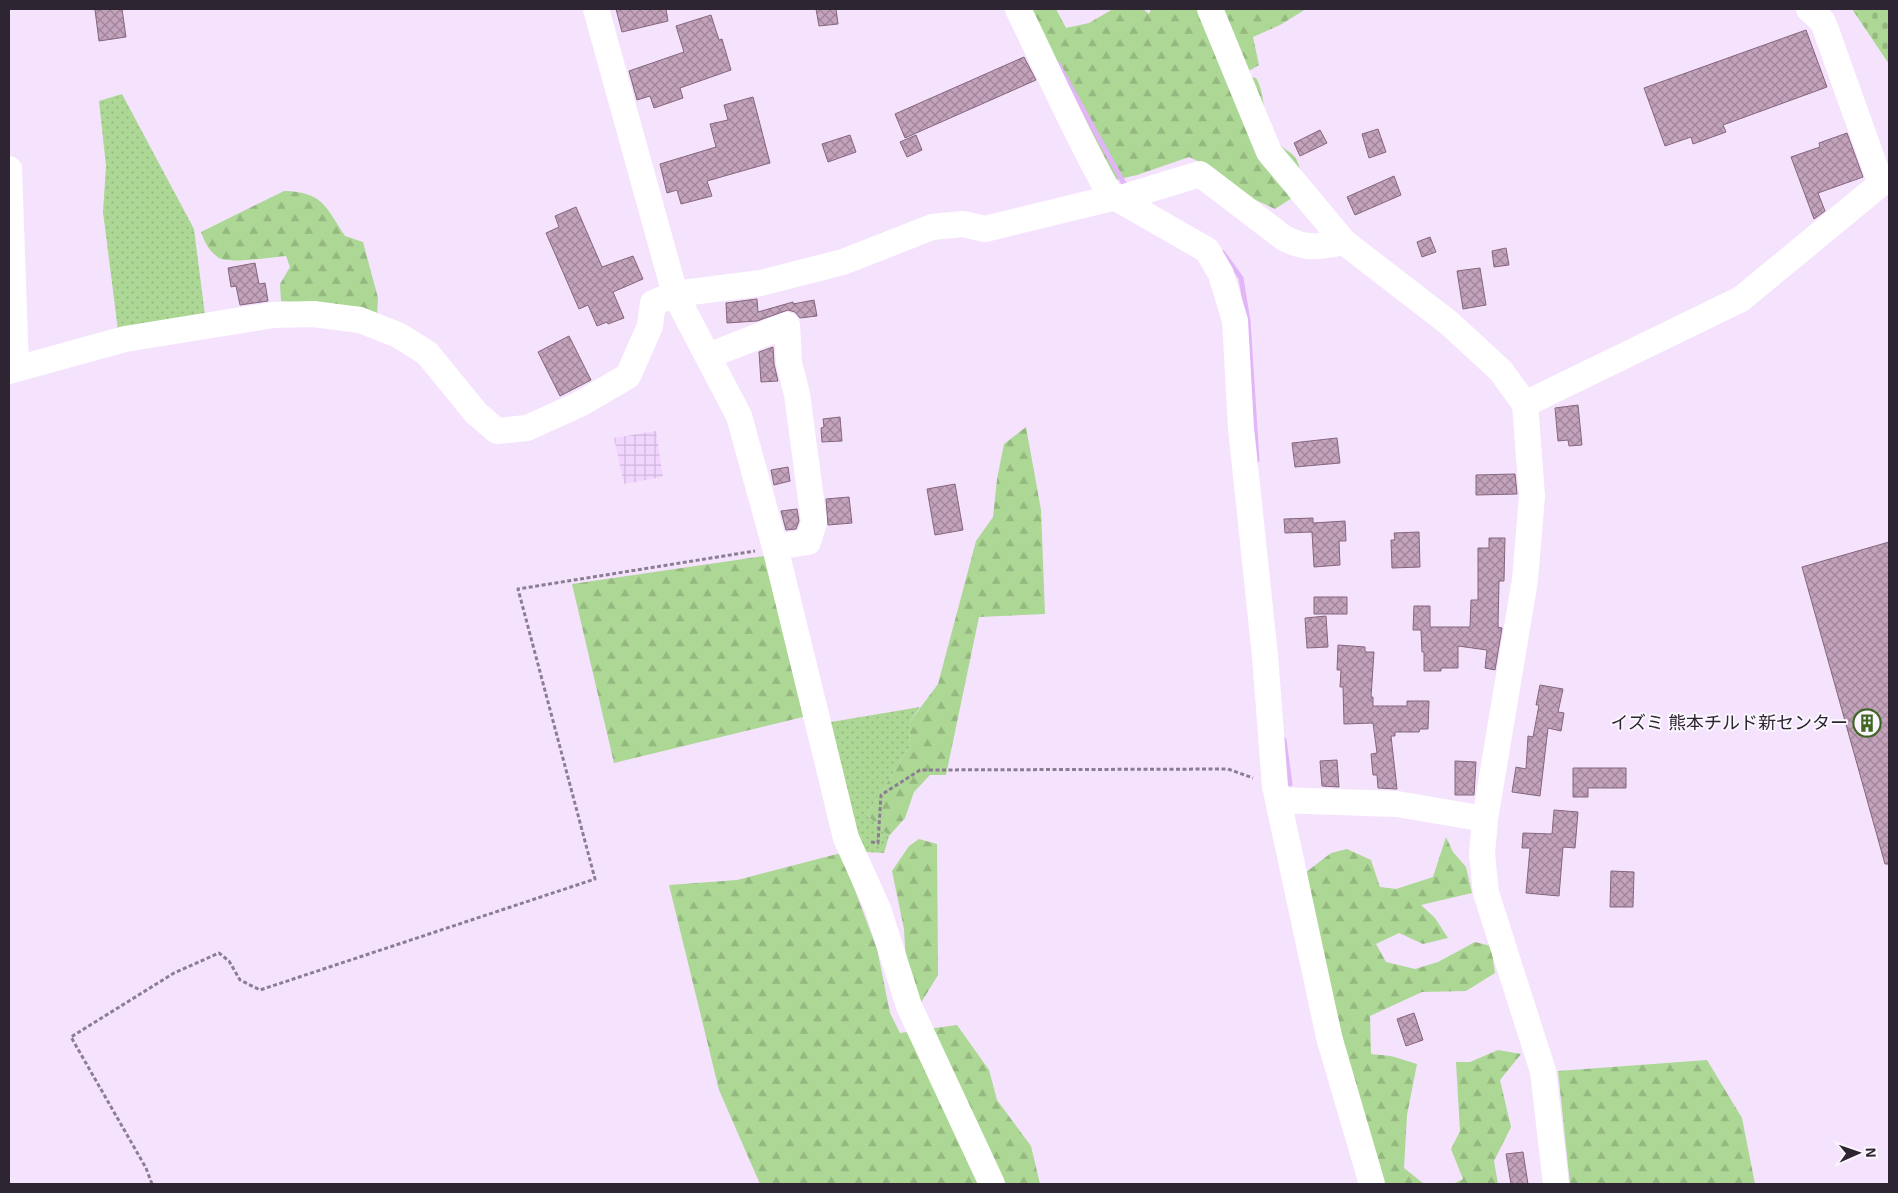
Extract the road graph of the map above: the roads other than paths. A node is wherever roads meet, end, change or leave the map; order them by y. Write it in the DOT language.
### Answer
graph roads {
  1 [pos="596,9"];
  2 [pos="1018,9"];
  3 [pos="1210,9"];
  4 [pos="1809,9"];
  5 [pos="9,168"];
  6 [pos="1885,180"];
  7 [pos="1115,199"];
  8 [pos="1344,242"];
  9 [pos="674,294"];
  10 [pos="708,356"];
  11 [pos="12,369"];
  12 [pos="1525,404"];
  13 [pos="775,547"];
  14 [pos="1277,793"];
  15 [pos="1485,819"];
  16 [pos="992,1184"];
  17 [pos="1372,1184"];
  18 [pos="1556,1184"];
  1 -- 9 [label="street"];
  2 -- 7 [label="street"];
  3 -- 8 [label="street"];
  4 -- 6 [label="street"];
  5 -- 11 [label="street"];
  6 -- 12 [label="street"];
  7 -- 8 [label="street"];
  7 -- 9 [label="street"];
  7 -- 14 [label="street"];
  8 -- 12 [label="street"];
  9 -- 10 [label="street"];
  9 -- 11 [label="street"];
  10 -- 13 [label="street"];
  10 -- 13 [label="street"];
  12 -- 15 [label="street"];
  13 -- 16 [label="street"];
  14 -- 15 [label="street"];
  14 -- 17 [label="street"];
  15 -- 18 [label="street"];
}
